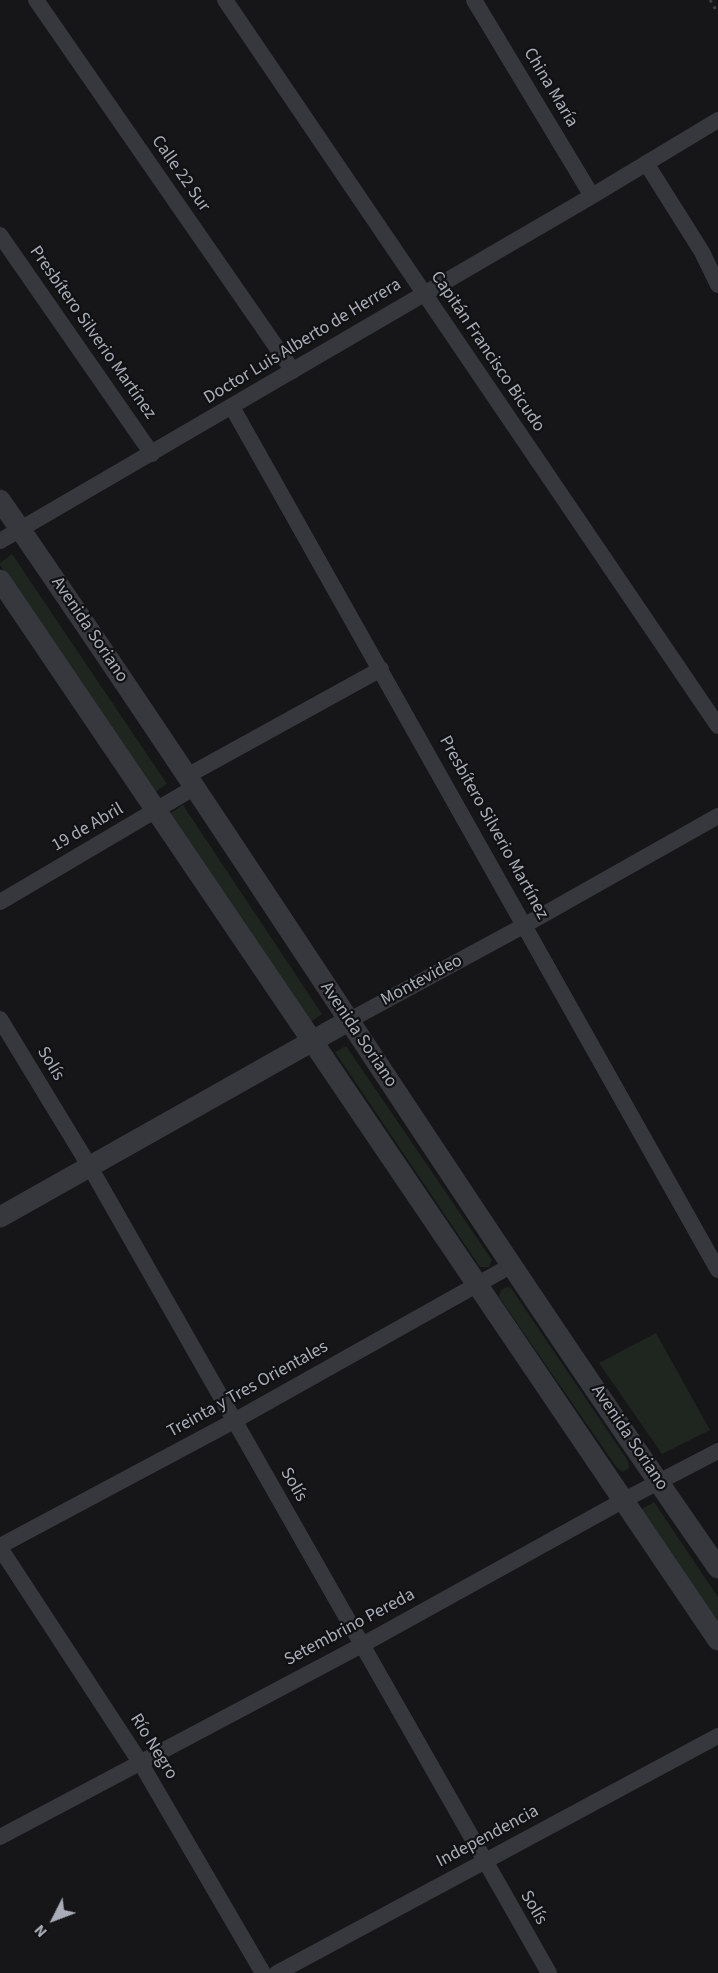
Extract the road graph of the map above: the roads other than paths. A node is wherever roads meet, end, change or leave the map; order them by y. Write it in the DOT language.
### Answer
graph roads {
  1 [pos="36,0"];
  2 [pos="225,0"];
  3 [pos="474,0"];
  4 [pos="718,120"];
  5 [pos="646,163"];
  6 [pos="592,196"];
  7 [pos="0,235"];
  8 [pos="702,252"];
  9 [pos="718,260"];
  10 [pos="718,285"];
  11 [pos="423,293"];
  12 [pos="293,371"];
  13 [pos="232,407"];
  14 [pos="153,454"];
  15 [pos="0,500"];
  16 [pos="20,529"];
  17 [pos="0,541"];
  18 [pos="0,580"];
  19 [pos="381,669"];
  20 [pos="718,726"];
  21 [pos="191,782"];
  22 [pos="157,810"];
  23 [pos="718,816"];
  24 [pos="0,902"];
  25 [pos="525,925"];
  26 [pos="0,1019"];
  27 [pos="348,1021"];
  28 [pos="313,1040"];
  29 [pos="90,1167"];
  30 [pos="0,1217"];
  31 [pos="512,1265"];
  32 [pos="718,1270"];
  33 [pos="477,1285"];
  34 [pos="234,1421"];
  35 [pos="718,1451"];
  36 [pos="658,1483"];
  37 [pos="624,1500"];
  38 [pos="0,1547"];
  39 [pos="718,1568"];
  40 [pos="718,1640"];
  41 [pos="362,1645"];
  42 [pos="718,1736"];
  43 [pos="140,1762"];
  44 [pos="0,1838"];
  45 [pos="484,1861"];
  46 [pos="263,1973"];
  47 [pos="278,1973"];
  48 [pos="549,1973"];
  1 -- 12 [label="street, Calle 22 Sur"];
  2 -- 11 [label="street, Capitán Francisco Bicudo"];
  3 -- 6 [label="street, China María"];
  4 -- 5 [label="street, Doctor Luis Alberto de Herrera"];
  5 -- 6 [label="street, Doctor Luis Alberto de Herrera"];
  5 -- 8 [label="street"];
  6 -- 11 [label="street, Doctor Luis Alberto de Herrera"];
  7 -- 14 [label="street, Presbítero Silverio Martínez"];
  8 -- 9 [label="street"];
  8 -- 10 [label="street"];
  11 -- 12 [label="street, Doctor Luis Alberto de Herrera"];
  11 -- 20 [label="street, Capitán Francisco Bicudo"];
  12 -- 13 [label="street, Doctor Luis Alberto de Herrera"];
  13 -- 14 [label="street, Doctor Luis Alberto de Herrera"];
  13 -- 19 [label="street, Presbítero Silverio Martínez"];
  14 -- 16 [label="street, Doctor Luis Alberto de Herrera"];
  15 -- 16 [label="street, Avenida Soriano"];
  16 -- 17 [label="street, Doctor Luis Alberto de Herrera"];
  16 -- 21 [label="street, Avenida Soriano"];
  18 -- 22 [label="street"];
  19 -- 21 [label="street, 19 de Abril"];
  19 -- 25 [label="street, Presbítero Silverio Martínez"];
  21 -- 22 [label="street, 19 de Abril"];
  21 -- 27 [label="street, Avenida Soriano"];
  22 -- 24 [label="street, 19 de Abril"];
  22 -- 28 [label="street"];
  23 -- 25 [label="street, Montevideo"];
  25 -- 27 [label="street, Montevideo"];
  25 -- 32 [label="street, Presbítero Silverio Martínez"];
  26 -- 29 [label="street, Solís"];
  27 -- 28 [label="street, Montevideo"];
  27 -- 31 [label="street, Avenida Soriano"];
  28 -- 29 [label="street, Montevideo"];
  28 -- 33 [label="street"];
  29 -- 30 [label="street, Montevideo"];
  29 -- 34 [label="street, Solís"];
  31 -- 33 [label="street, Treinta y Tres Orientales"];
  31 -- 36 [label="street, Avenida Soriano"];
  33 -- 34 [label="street, Treinta y Tres Orientales"];
  33 -- 37 [label="street"];
  34 -- 38 [label="street, Treinta y Tres Orientales"];
  34 -- 41 [label="street, Solís"];
  35 -- 36 [label="street, Setembrino Pereda"];
  36 -- 37 [label="street, Setembrino Pereda"];
  36 -- 39 [label="street, Avenida Soriano"];
  37 -- 40 [label="street"];
  37 -- 41 [label="street, Setembrino Pereda"];
  38 -- 43 [label="street, Río Negro"];
  41 -- 43 [label="street, Setembrino Pereda"];
  41 -- 45 [label="street, Solís"];
  42 -- 45 [label="street, Independencia"];
  43 -- 44 [label="street, Setembrino Pereda"];
  43 -- 46 [label="street, Río Negro"];
  45 -- 47 [label="street, Independencia"];
  45 -- 48 [label="street, Solís"];
}
